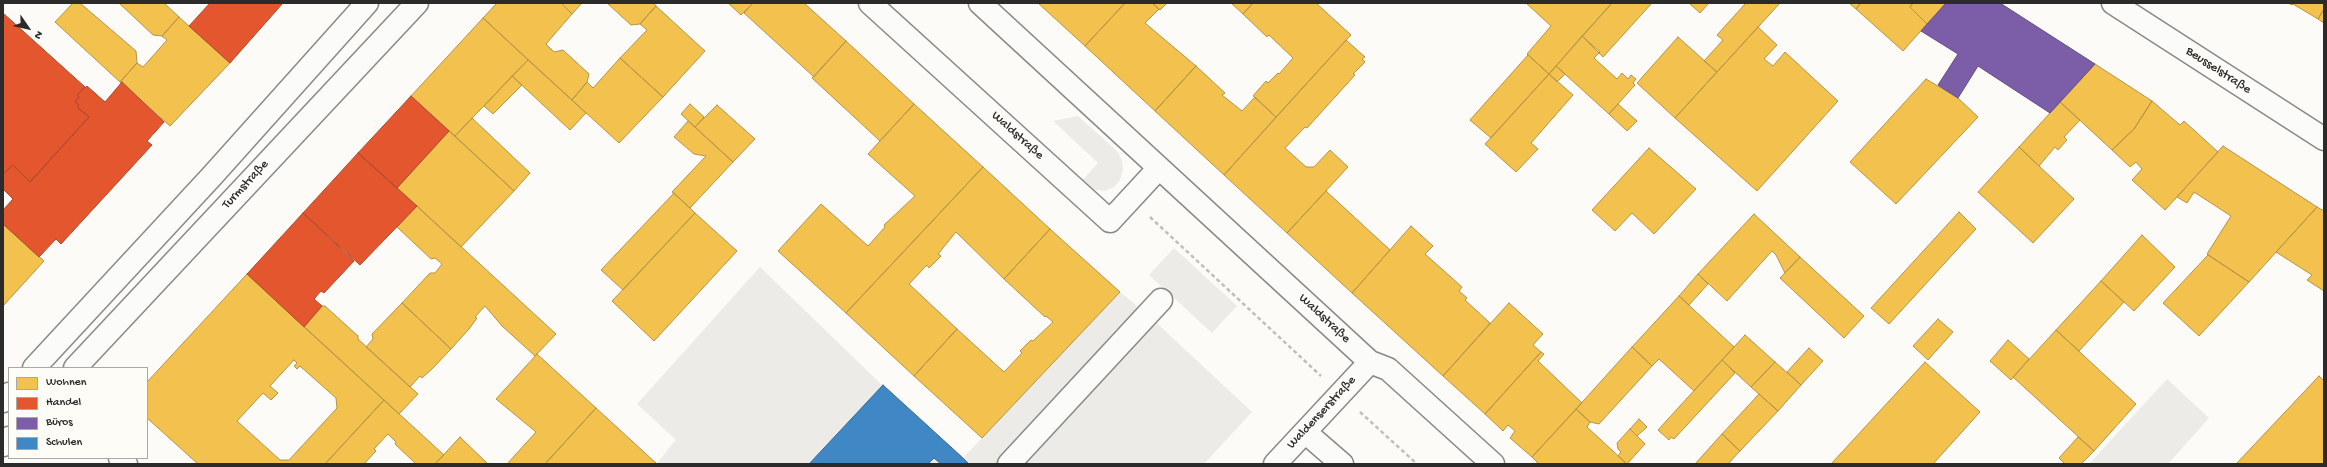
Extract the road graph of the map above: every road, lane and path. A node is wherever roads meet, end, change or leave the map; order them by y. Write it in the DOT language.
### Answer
graph roads {
  1 [pos="367,3"];
  2 [pos="417,3"];
  3 [pos="870,3"];
  4 [pos="980,3"];
  5 [pos="2113,3"];
  6 [pos="2324,139"];
  7 [pos="1159,168"];
  8 [pos="1130,199"];
  9 [pos="1161,300"];
  10 [pos="1370,362"];
  11 [pos="35,367"];
  12 [pos="77,367"];
  13 [pos="1340,394"];
  14 [pos="1305,432"];
  15 [pos="1009,464"];
  16 [pos="1275,464"];
  17 [pos="1342,464"];
  18 [pos="1417,464"];
  19 [pos="1492,464"];
  1 -- 11 [label="street"];
  2 -- 12 [label="street, Turmstraße"];
  3 -- 8 [label="street, Waldstraße"];
  4 -- 7 [label="street, Waldstraße"];
  5 -- 6 [label="street, Beusselstraße"];
  7 -- 8 [label="street, Waldstraße"];
  7 -- 10 [label="street, Waldstraße"];
  8 -- 13 [label="path"];
  9 -- 15 [label="street"];
  10 -- 13 [label="street, Waldenserstraße"];
  10 -- 19 [label="street, Waldstraße"];
  13 -- 14 [label="street, Waldenserstraße"];
  13 -- 18 [label="path"];
  14 -- 16 [label="street, Waldenserstraße"];
  14 -- 17 [label="street"];
}
